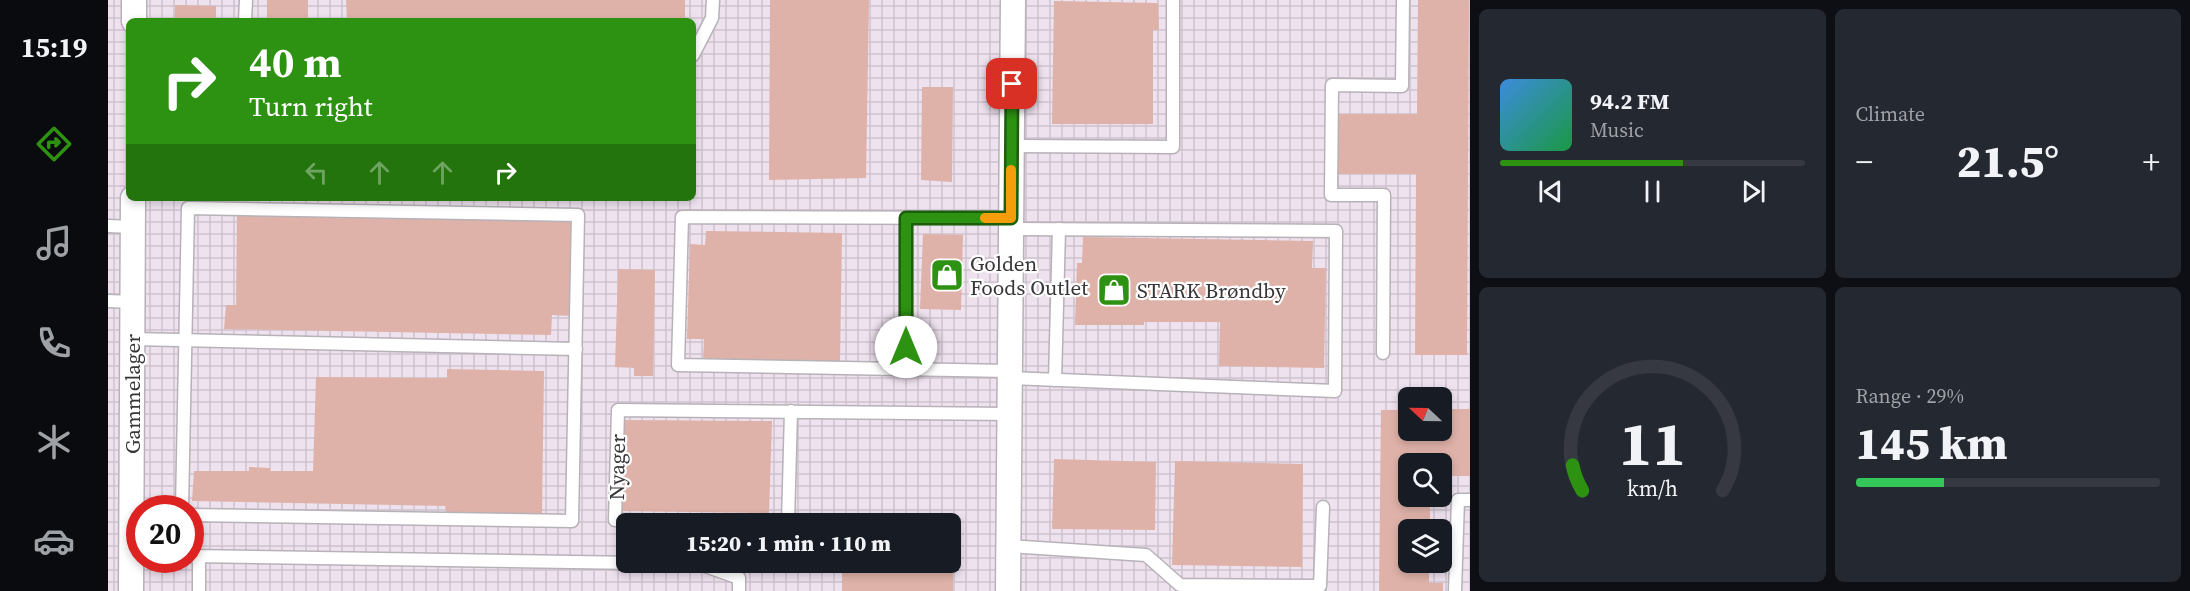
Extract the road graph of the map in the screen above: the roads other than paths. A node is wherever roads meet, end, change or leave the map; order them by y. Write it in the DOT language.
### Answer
graph roads {
  1 [pos="134,0"];
  2 [pos="246,0"];
  3 [pos="713,0"];
  4 [pos="1013,0"];
  5 [pos="1173,0"];
  6 [pos="1403,0"];
  7 [pos="134,18"];
  8 [pos="245,18"];
  9 [pos="696,49"];
  10 [pos="1011,147"];
  11 [pos="133,201"];
  12 [pos="906,218"];
  13 [pos="1011,224"];
  14 [pos="108,226"];
  15 [pos="133,227"];
  16 [pos="1059,229"];
  17 [pos="108,301"];
  18 [pos="133,302"];
  19 [pos="133,339"];
  20 [pos="186,340"];
  21 [pos="576,349"];
  22 [pos="1383,353"];
  23 [pos="906,369"];
  24 [pos="1009,375"];
  25 [pos="1055,380"];
  26 [pos="791,411"];
  27 [pos="1009,414"];
  28 [pos="135,495"];
  29 [pos="182,495"];
  30 [pos="1470,500"];
  31 [pos="1323,507"];
  32 [pos="204,514"];
  33 [pos="1008,546"];
  34 [pos="204,556"];
  35 [pos="134,573"];
  36 [pos="197,573"];
  37 [pos="131,591"];
  38 [pos="199,591"];
  39 [pos="739,591"];
  40 [pos="1008,591"];
  41 [pos="1455,591"];
  1 -- 7 [label="street"];
  2 -- 8 [label="lane"];
  3 -- 9 [label="lane"];
  4 -- 10 [label="street"];
  5 -- 10 [label="lane"];
  6 -- 22 [label="lane"];
  10 -- 13 [label="street"];
  11 -- 15 [label="street, Gammelager"];
  12 -- 13 [label="lane"];
  12 -- 23 [label="lane"];
  12 -- 23 [label="lane"];
  13 -- 16 [label="lane"];
  13 -- 24 [label="street"];
  14 -- 15 [label="lane"];
  15 -- 18 [label="street, Gammelager"];
  16 -- 25 [label="lane"];
  16 -- 25 [label="lane"];
  17 -- 18 [label="lane"];
  18 -- 19 [label="street, Gammelager"];
  19 -- 20 [label="lane"];
  19 -- 28 [label="street, Gammelager"];
  20 -- 21 [label="lane"];
  20 -- 21 [label="lane"];
  20 -- 29 [label="lane"];
  21 -- 32 [label="lane"];
  23 -- 24 [label="lane"];
  24 -- 25 [label="lane"];
  24 -- 27 [label="street"];
  26 -- 26 [label="lane, Nyager"];
  26 -- 27 [label="lane, Nyager"];
  27 -- 33 [label="street"];
  30 -- 41 [label="lane"];
  31 -- 33 [label="lane"];
  33 -- 40 [label="street"];
  34 -- 39 [label="lane"];
  35 -- 37 [label="street, Gammelager"];
  36 -- 38 [label="lane"];
}
